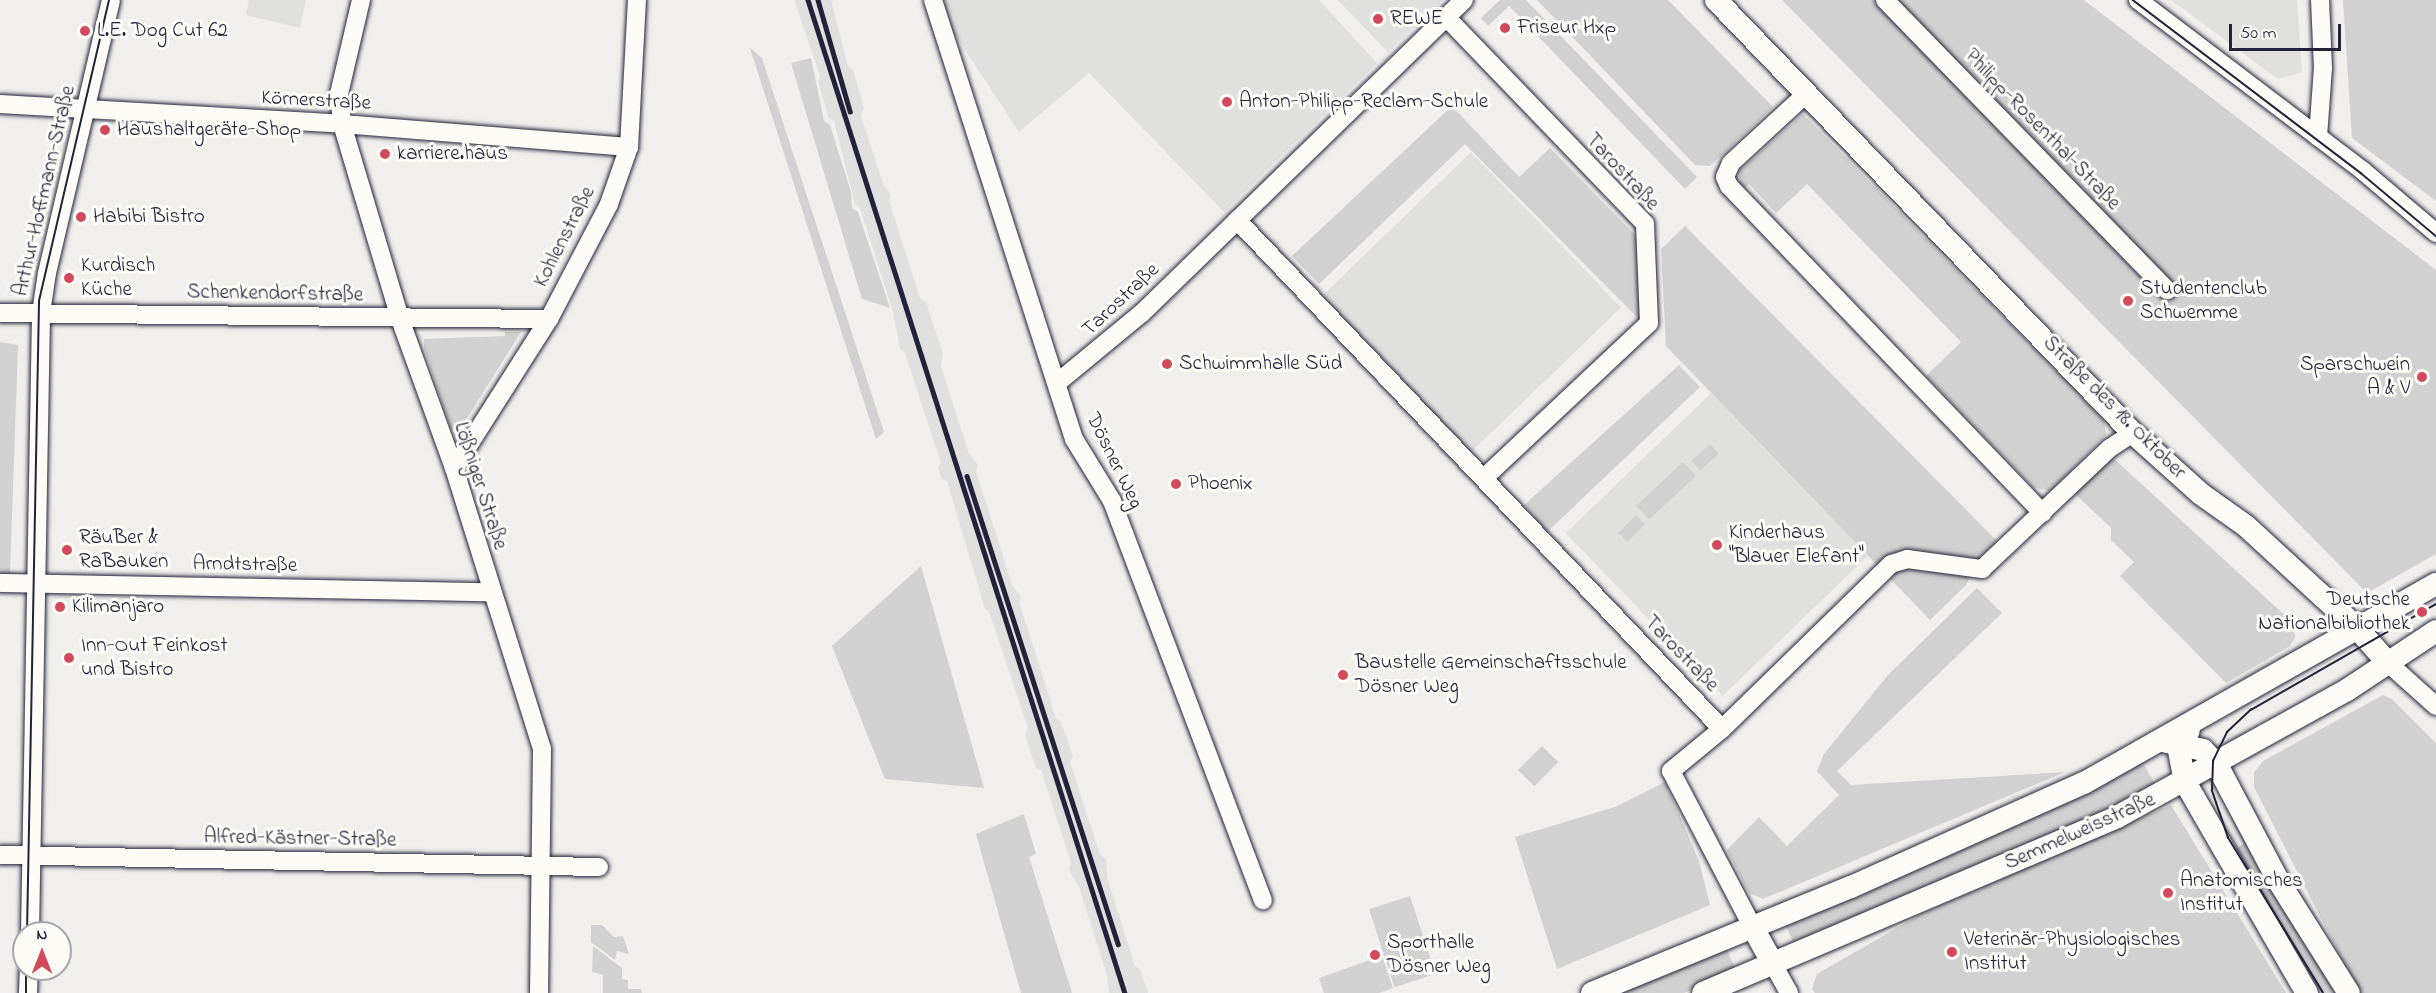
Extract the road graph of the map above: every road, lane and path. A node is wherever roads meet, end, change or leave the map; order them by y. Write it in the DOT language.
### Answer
graph roads {
  1 [pos="111,0"];
  2 [pos="361,0"];
  3 [pos="637,0"];
  4 [pos="933,0"];
  5 [pos="1464,0"];
  6 [pos="1716,0"];
  7 [pos="1885,0"];
  8 [pos="2138,0"];
  9 [pos="2320,0"];
  10 [pos="1446,17"];
  11 [pos="1806,94"];
  12 [pos="0,104"];
  13 [pos="85,112"];
  14 [pos="342,124"];
  15 [pos="2318,136"];
  16 [pos="629,147"];
  17 [pos="1237,220"];
  18 [pos="2436,233"];
  19 [pos="2167,290"];
  20 [pos="0,313"];
  21 [pos="41,313"];
  22 [pos="400,319"];
  23 [pos="549,319"];
  24 [pos="1057,383"];
  25 [pos="2133,433"];
  26 [pos="454,468"];
  27 [pos="1484,478"];
  28 [pos="2043,513"];
  29 [pos="0,584"];
  30 [pos="36,584"];
  31 [pos="2436,584"];
  32 [pos="490,592"];
  33 [pos="2358,629"];
  34 [pos="2436,631"];
  35 [pos="2387,662"];
  36 [pos="2436,706"];
  37 [pos="1722,729"];
  38 [pos="2172,741"];
  39 [pos="2217,765"];
  40 [pos="2185,782"];
  41 [pos="0,855"];
  42 [pos="31,856"];
  43 [pos="542,866"];
  44 [pos="599,867"];
  45 [pos="1263,900"];
  46 [pos="30,921"];
  47 [pos="1752,926"];
  48 [pos="1773,964"];
  49 [pos="539,993"];
  50 [pos="1592,993"];
  51 [pos="1703,993"];
  52 [pos="1789,993"];
  53 [pos="2307,993"];
  54 [pos="2349,993"];
  1 -- 13 [label="street, Arthur-Hoffmann-Straße"];
  2 -- 14 [label="street, Lößniger Straße"];
  3 -- 16 [label="street, Kohlenstraße"];
  4 -- 24 [label="street, Dösner Weg"];
  5 -- 10 [label="street, Tarostraße"];
  6 -- 11 [label="main road, Straße des 18. Oktober"];
  7 -- 19 [label="street, Philipp-Rosenthal-Straße"];
  8 -- 15 [label="street"];
  9 -- 15 [label="street"];
  10 -- 17 [label="street, Tarostraße"];
  10 -- 27 [label="street, Tarostraße"];
  11 -- 25 [label="main road, Straße des 18. Oktober"];
  11 -- 28 [label="street"];
  12 -- 13 [label="street, Körnerstraße"];
  13 -- 14 [label="street, Körnerstraße"];
  13 -- 21 [label="street, Arthur-Hoffmann-Straße"];
  14 -- 16 [label="street, Körnerstraße"];
  14 -- 22 [label="street, Lößniger Straße"];
  15 -- 18 [label="street"];
  16 -- 23 [label="street, Kohlenstraße"];
  17 -- 24 [label="street, Tarostraße"];
  17 -- 27 [label="street, Tarostraße"];
  20 -- 21 [label="street, Schenkendorfstraße"];
  21 -- 22 [label="street, Schenkendorfstraße"];
  21 -- 30 [label="street, Arthur-Hoffmann-Straße"];
  22 -- 23 [label="street, Schenkendorfstraße"];
  22 -- 26 [label="street, Lößniger Straße"];
  23 -- 26 [label="street, Kohlenstraße"];
  24 -- 45 [label="street, Dösner Weg"];
  25 -- 28 [label="street"];
  25 -- 33 [label="main road, Straße des 18. Oktober"];
  26 -- 32 [label="street, Lößniger Straße"];
  27 -- 37 [label="street, Tarostraße"];
  28 -- 37 [label="street"];
  29 -- 30 [label="street, Arndtstraße"];
  30 -- 32 [label="street, Arndtstraße"];
  30 -- 42 [label="street, Arthur-Hoffmann-Straße"];
  31 -- 33 [label="main road"];
  32 -- 43 [label="street, Lößniger Straße"];
  33 -- 35 [label="main road, Straße des 18. Oktober"];
  33 -- 38 [label="main road"];
  34 -- 35 [label="main road, Semmelweisstraße"];
  35 -- 36 [label="street, Straße des 18. Oktober"];
  35 -- 39 [label="main road, Semmelweisstraße"];
  37 -- 47 [label="street"];
  38 -- 39 [label="main road"];
  38 -- 40 [label="main road"];
  38 -- 47 [label="main road, Semmelweisstraße"];
  39 -- 40 [label="main road, Semmelweisstraße"];
  39 -- 54 [label="main road"];
  40 -- 48 [label="main road, Semmelweisstraße"];
  40 -- 53 [label="main road"];
  41 -- 42 [label="street, Alfred-Kästner-Straße"];
  42 -- 43 [label="street, Alfred-Kästner-Straße"];
  42 -- 46 [label="street, Arthur-Hoffmann-Straße"];
  43 -- 44 [label="street, Alfred-Kästner-Straße"];
  43 -- 49 [label="street, Lößniger Straße"];
  47 -- 48 [label="main road"];
  47 -- 50 [label="main road, Semmelweisstraße"];
  48 -- 51 [label="main road, Semmelweisstraße"];
  48 -- 52 [label="street"];
}
